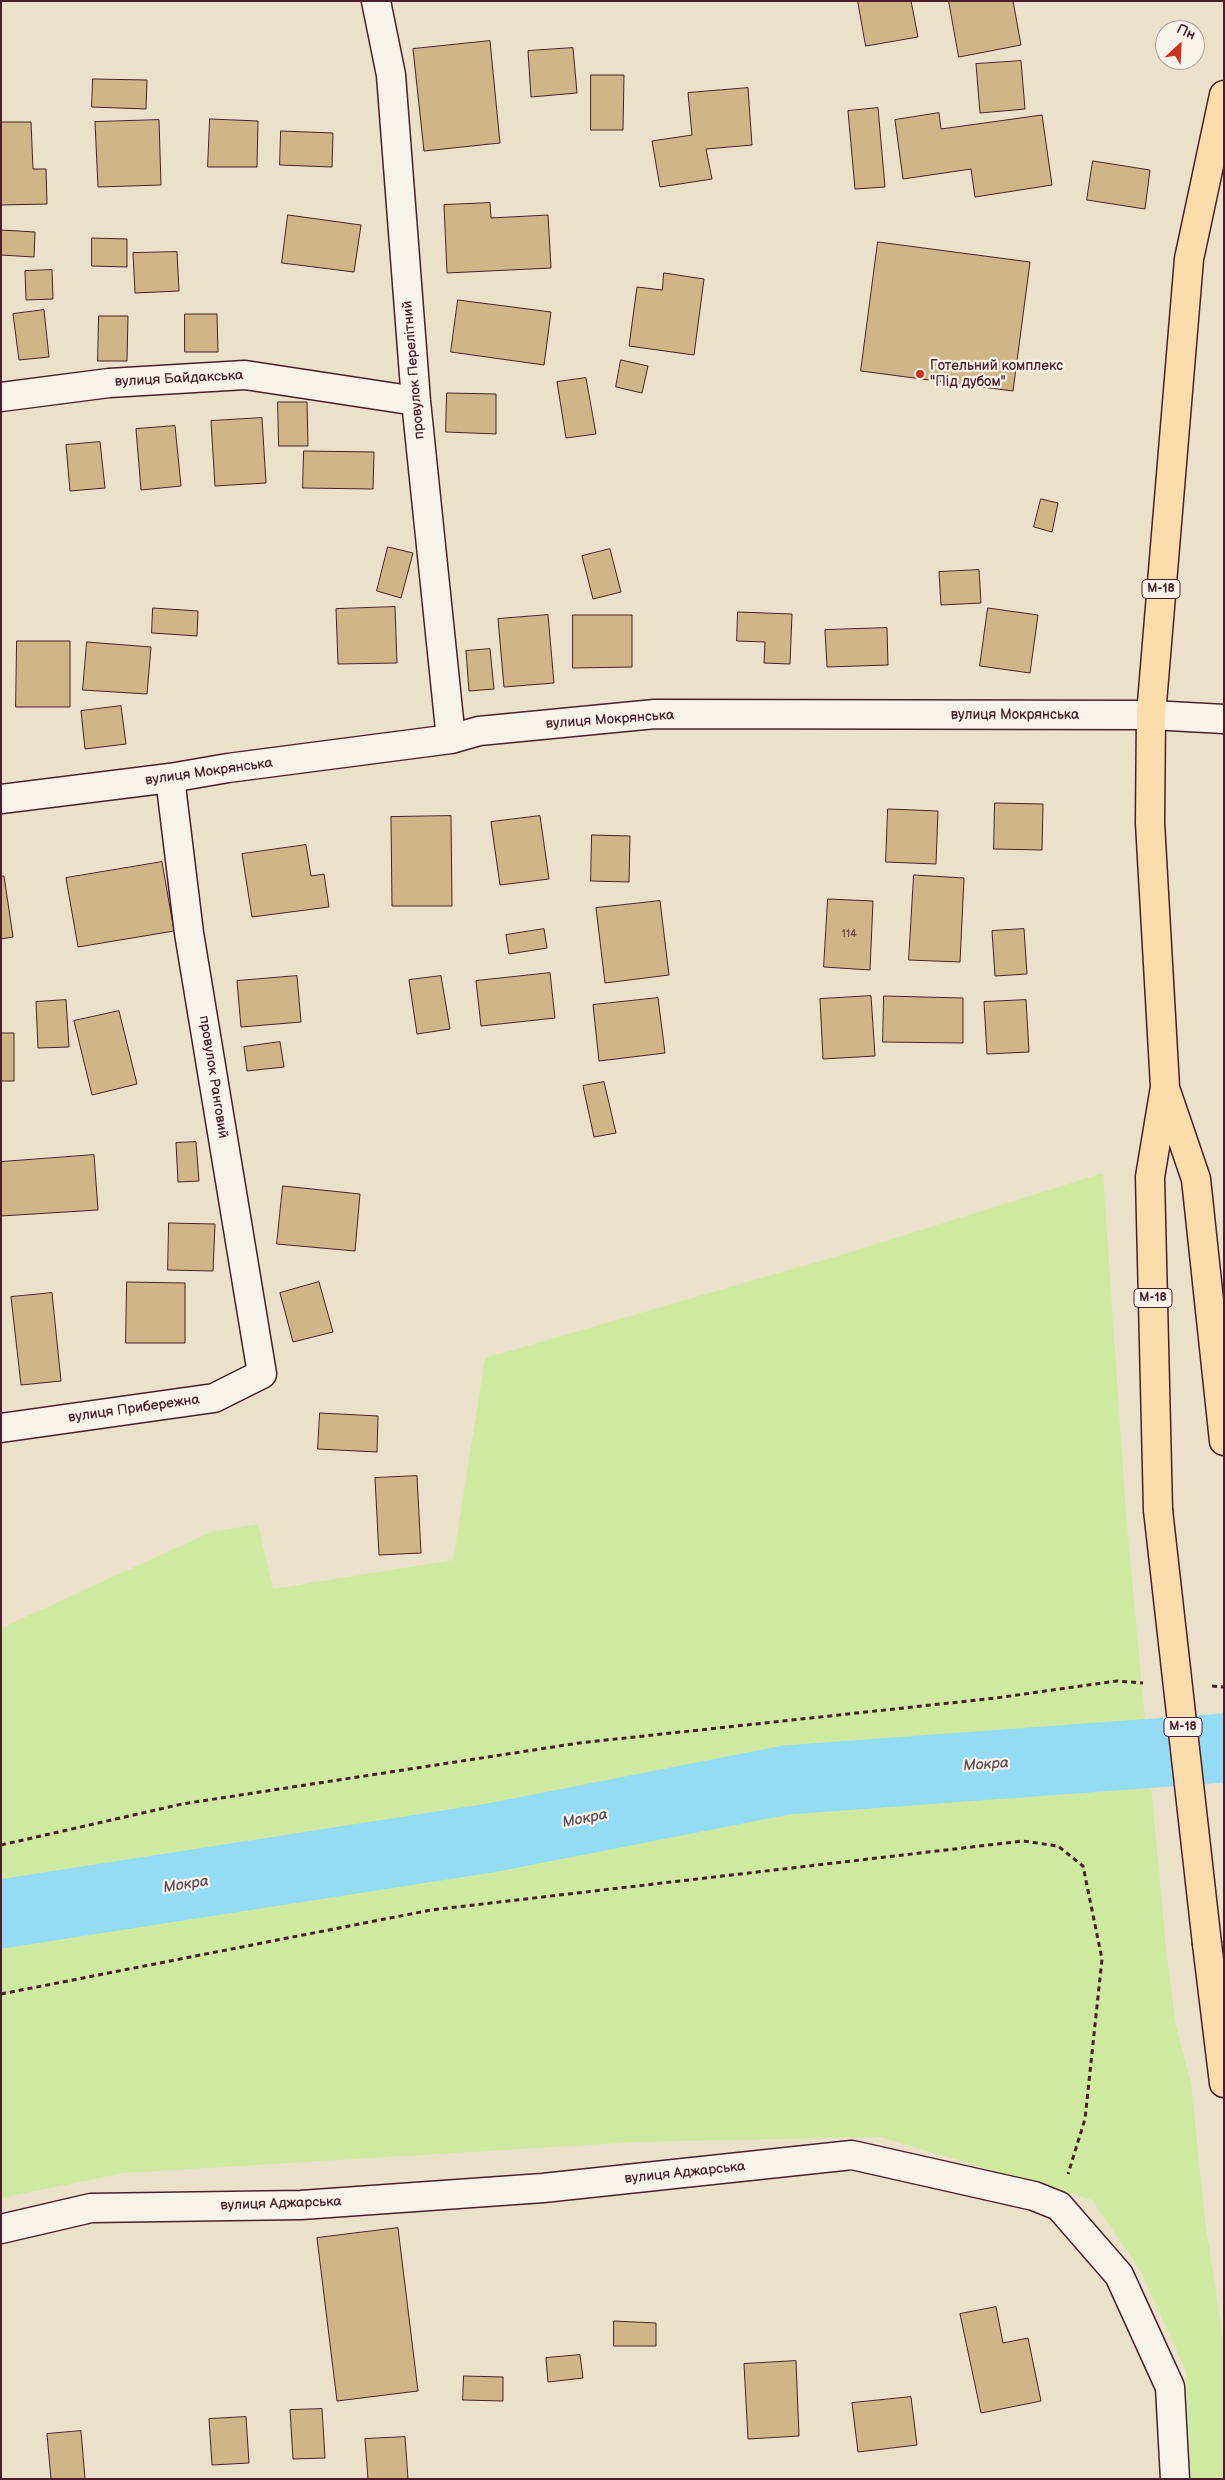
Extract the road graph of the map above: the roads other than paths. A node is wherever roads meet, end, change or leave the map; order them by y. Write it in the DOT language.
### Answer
graph roads {
  1 [pos="376,1"];
  2 [pos="1224,95"];
  3 [pos="1,396"];
  4 [pos="416,401"];
  5 [pos="1151,715"];
  6 [pos="1224,719"];
  7 [pos="451,739"];
  8 [pos="170,778"];
  9 [pos="1,799"];
  10 [pos="1165,1088"];
  11 [pos="262,1374"];
  12 [pos="1,1428"];
  13 [pos="1224,1441"];
  14 [pos="1224,2083"];
  15 [pos="1,2230"];
  16 [pos="1175,2479"];
  1 -- 4 [label="street, провулок Перелітний"];
  2 -- 5 [label="highway, М-18"];
  3 -- 4 [label="street, вулиця Байдакська"];
  4 -- 7 [label="street, провулок Перелітний"];
  5 -- 6 [label="street, вулиця Мокрянська"];
  5 -- 7 [label="street, вулиця Мокрянська"];
  5 -- 10 [label="highway, М-18"];
  7 -- 8 [label="street, вулиця Мокрянська"];
  8 -- 9 [label="street, вулиця Мокрянська"];
  8 -- 11 [label="street, провулок Ранговий"];
  10 -- 13 [label="highway, М-18"];
  10 -- 14 [label="highway, М-18, bridge"];
  11 -- 12 [label="street, вулиця Прибережна"];
  15 -- 16 [label="street, вулиця Аджарська"];
}
